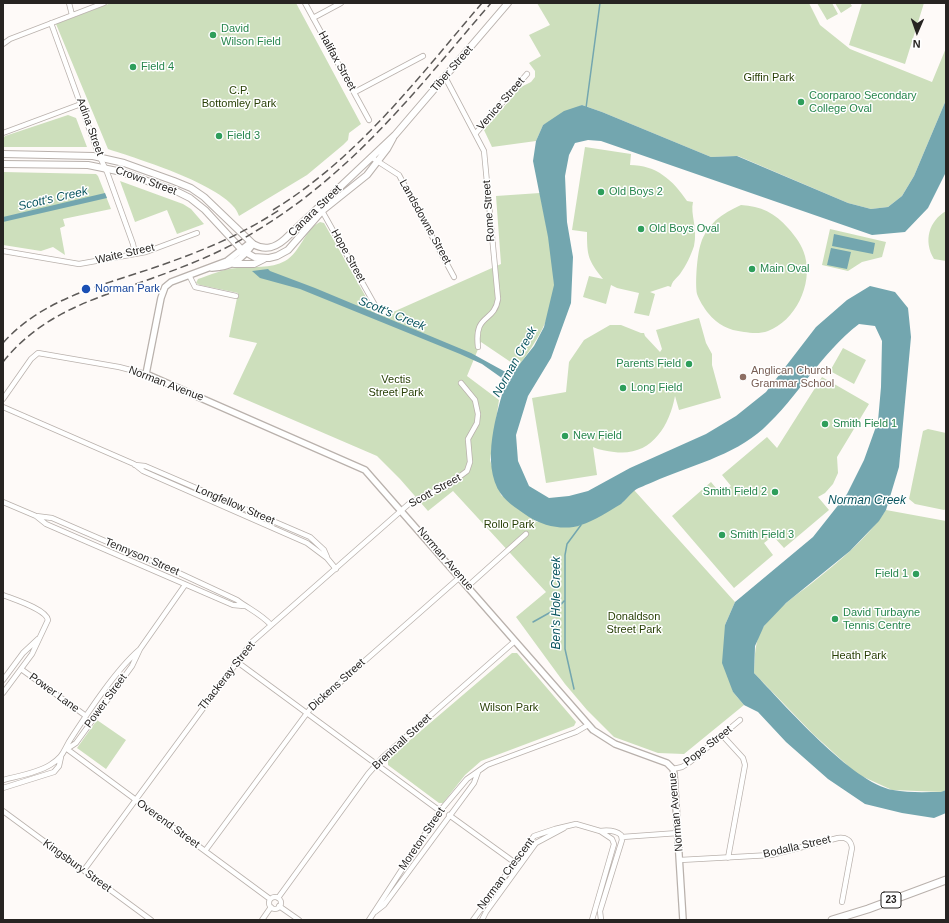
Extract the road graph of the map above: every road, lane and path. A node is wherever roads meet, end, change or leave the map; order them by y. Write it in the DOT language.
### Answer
graph roads {
  1 [pos="69,3"];
  2 [pos="104,3"];
  3 [pos="305,3"];
  4 [pos="341,3"];
  5 [pos="508,3"];
  6 [pos="72,15"];
  7 [pos="313,18"];
  8 [pos="51,23"];
  9 [pos="3,39"];
  10 [pos="10,39"];
  11 [pos="3,44"];
  12 [pos="423,56"];
  13 [pos="527,74"];
  14 [pos="445,77"];
  15 [pos="355,92"];
  16 [pos="81,104"];
  17 [pos="369,120"];
  18 [pos="3,133"];
  19 [pos="476,133"];
  20 [pos="395,135"];
  21 [pos="3,154"];
  22 [pos="100,157"];
  23 [pos="371,157"];
  24 [pos="378,161"];
  25 [pos="3,164"];
  26 [pos="106,168"];
  27 [pos="320,208"];
  28 [pos="197,233"];
  29 [pos="252,244"];
  30 [pos="3,250"];
  31 [pos="244,251"];
  32 [pos="135,254"];
  33 [pos="265,258"];
  34 [pos="234,264"];
  35 [pos="208,269"];
  36 [pos="189,275"];
  37 [pos="454,277"];
  38 [pos="236,296"];
  39 [pos="376,307"];
  40 [pos="478,347"];
  41 [pos="146,374"];
  42 [pos="462,383"];
  43 [pos="3,399"];
  44 [pos="3,407"];
  45 [pos="3,502"];
  46 [pos="402,510"];
  47 [pos="36,516"];
  48 [pos="526,534"];
  49 [pos="336,569"];
  50 [pos="460,576"];
  51 [pos="185,585"];
  52 [pos="468,586"];
  53 [pos="3,595"];
  54 [pos="244,606"];
  55 [pos="271,625"];
  56 [pos="41,636"];
  57 [pos="515,640"];
  58 [pos="140,649"];
  59 [pos="236,661"];
  60 [pos="21,669"];
  61 [pos="3,680"];
  62 [pos="3,693"];
  63 [pos="307,712"];
  64 [pos="86,716"];
  65 [pos="740,720"];
  66 [pos="588,725"];
  67 [pos="722,735"];
  68 [pos="66,750"];
  69 [pos="61,756"];
  70 [pos="377,764"];
  71 [pos="673,769"];
  72 [pos="478,771"];
  73 [pos="3,780"];
  74 [pos="3,788"];
  75 [pos="135,800"];
  76 [pos="3,811"];
  77 [pos="440,811"];
  78 [pos="449,815"];
  79 [pos="567,826"];
  80 [pos="600,831"];
  81 [pos="678,833"];
  82 [pos="622,837"];
  83 [pos="205,851"];
  84 [pos="728,858"];
  85 [pos="680,860"];
  86 [pos="514,862"];
  87 [pos="84,870"];
  88 [pos="946,880"];
  89 [pos="278,898"];
  90 [pos="270,899"];
  91 [pos="842,902"];
  92 [pos="279,906"];
  93 [pos="271,907"];
  94 [pos="374,913"];
  95 [pos="371,919"];
  96 [pos="151,920"];
  97 [pos="262,920"];
  98 [pos="299,920"];
  99 [pos="472,920"];
  100 [pos="482,920"];
  101 [pos="592,920"];
  102 [pos="601,920"];
  103 [pos="683,920"];
  104 [pos="832,920"];
  1 -- 6 [label="street"];
  2 -- 6 [label="street"];
  3 -- 7 [label="street, Halifax Street"];
  4 -- 7 [label="street"];
  5 -- 14 [label="main road, Tiber Street"];
  6 -- 8 [label="street"];
  7 -- 15 [label="street, Halifax Street"];
  8 -- 10 [label="street"];
  8 -- 16 [label="street, Adina Street"];
  9 -- 10 [label="street"];
  10 -- 11 [label="street"];
  12 -- 15 [label="street"];
  13 -- 19 [label="street, Venice Street"];
  14 -- 19 [label="street, Rome Street"];
  14 -- 20 [label="main road, Tiber Street"];
  15 -- 17 [label="street, Halifax Street"];
  16 -- 18 [label="street"];
  16 -- 22 [label="street, Adina Street"];
  19 -- 40 [label="street, Rome Street"];
  20 -- 23 [label="main road, Tiber Street"];
  20 -- 24 [label="main road, Tiber Street"];
  21 -- 22 [label="main road, Crown Street"];
  22 -- 26 [label="street, Adina Street"];
  22 -- 29 [label="main road, Crown Street"];
  23 -- 24 [label="street, Landsdowne Street"];
  23 -- 27 [label="main road, Canara Street"];
  24 -- 27 [label="main road, Canara Street"];
  24 -- 37 [label="street, Landsdowne Street"];
  25 -- 26 [label="main road, Crown Street"];
  26 -- 31 [label="main road, Crown Street"];
  26 -- 32 [label="street, Adina Street"];
  27 -- 29 [label="main road, Canara Street"];
  27 -- 33 [label="main road, Canara Street"];
  27 -- 39 [label="street, Hope Street"];
  28 -- 32 [label="street, Waite Street"];
  29 -- 31 [label="street"];
  30 -- 32 [label="street, Waite Street"];
  31 -- 33 [label="main road"];
  31 -- 34 [label="street"];
  31 -- 35 [label="street"];
  33 -- 34 [label="main road, Canara Street"];
  34 -- 35 [label="street"];
  35 -- 36 [label="street"];
  36 -- 38 [label="street"];
  36 -- 41 [label="street"];
  41 -- 43 [label="street, Norman Avenue"];
  41 -- 46 [label="street, Norman Avenue"];
  42 -- 46 [label="street, Scott Street"];
  44 -- 49 [label="street, Longfellow Street"];
  45 -- 47 [label="street, Tennyson Street"];
  46 -- 49 [label="street, Thackeray Street"];
  46 -- 50 [label="street, Norman Avenue"];
  47 -- 51 [label="street, Tennyson Street"];
  47 -- 54 [label="street, Tennyson Street"];
  48 -- 52 [label="street"];
  49 -- 55 [label="street, Thackeray Street"];
  50 -- 52 [label="street, Norman Avenue"];
  50 -- 63 [label="street, Dickens Street"];
  51 -- 54 [label="street, Tennyson Street"];
  51 -- 58 [label="street, Power Street"];
  52 -- 57 [label="street, Norman Avenue"];
  53 -- 56 [label="street"];
  54 -- 55 [label="street, Tennyson Street"];
  55 -- 59 [label="street, Thackeray Street"];
  56 -- 60 [label="street"];
  56 -- 61 [label="street"];
  57 -- 66 [label="street, Norman Avenue"];
  57 -- 70 [label="street, Brentnall Street"];
  58 -- 64 [label="street, Power Street"];
  58 -- 68 [label="street, Power Street"];
  59 -- 63 [label="street"];
  59 -- 75 [label="street, Thackeray Street"];
  60 -- 62 [label="street"];
  60 -- 64 [label="street, Power Lane"];
  63 -- 70 [label="street"];
  63 -- 83 [label="street, Dickens Street"];
  64 -- 68 [label="street, Power Street"];
  65 -- 67 [label="street, Pope Street"];
  66 -- 71 [label="street, Norman Avenue"];
  66 -- 72 [label="street, Moreton Street"];
  67 -- 71 [label="street, Pope Street"];
  67 -- 84 [label="street"];
  68 -- 69 [label="street, Power Street"];
  68 -- 75 [label="street, Overend Street"];
  69 -- 73 [label="street, Power Street"];
  69 -- 74 [label="street, Power Street"];
  70 -- 77 [label="street"];
  70 -- 89 [label="street, Brentnall Street"];
  71 -- 81 [label="street, Norman Avenue"];
  72 -- 77 [label="street, Moreton Street"];
  72 -- 78 [label="street, Moreton Street"];
  75 -- 83 [label="street, Overend Street"];
  75 -- 87 [label="street, Thackeray Street"];
  76 -- 87 [label="street, Kingsbury Street"];
  77 -- 94 [label="street, Moreton Street"];
  78 -- 86 [label="street"];
  78 -- 94 [label="street, Moreton Street"];
  79 -- 80 [label="street, Norman Crescent"];
  79 -- 86 [label="street, Norman Crescent"];
  79 -- 100 [label="street, Norman Crescent"];
  80 -- 82 [label="street, Norman Crescent"];
  80 -- 101 [label="street, Norman Crescent"];
  81 -- 82 [label="street"];
  81 -- 85 [label="street, Norman Avenue"];
  82 -- 102 [label="street"];
  83 -- 90 [label="street, Overend Street"];
  84 -- 85 [label="street, Bodalla Street"];
  84 -- 91 [label="street, Bodalla Street"];
  85 -- 103 [label="street, Norman Avenue"];
  86 -- 99 [label="street, Norman Crescent"];
  87 -- 96 [label="street, Kingsbury Street"];
  88 -- 104 [label="main road, 23"];
  89 -- 90 [label="street"];
  89 -- 92 [label="street"];
  90 -- 93 [label="street"];
  92 -- 93 [label="street"];
  92 -- 98 [label="street"];
  93 -- 97 [label="street"];
  94 -- 95 [label="street, Moreton Street"];
}
